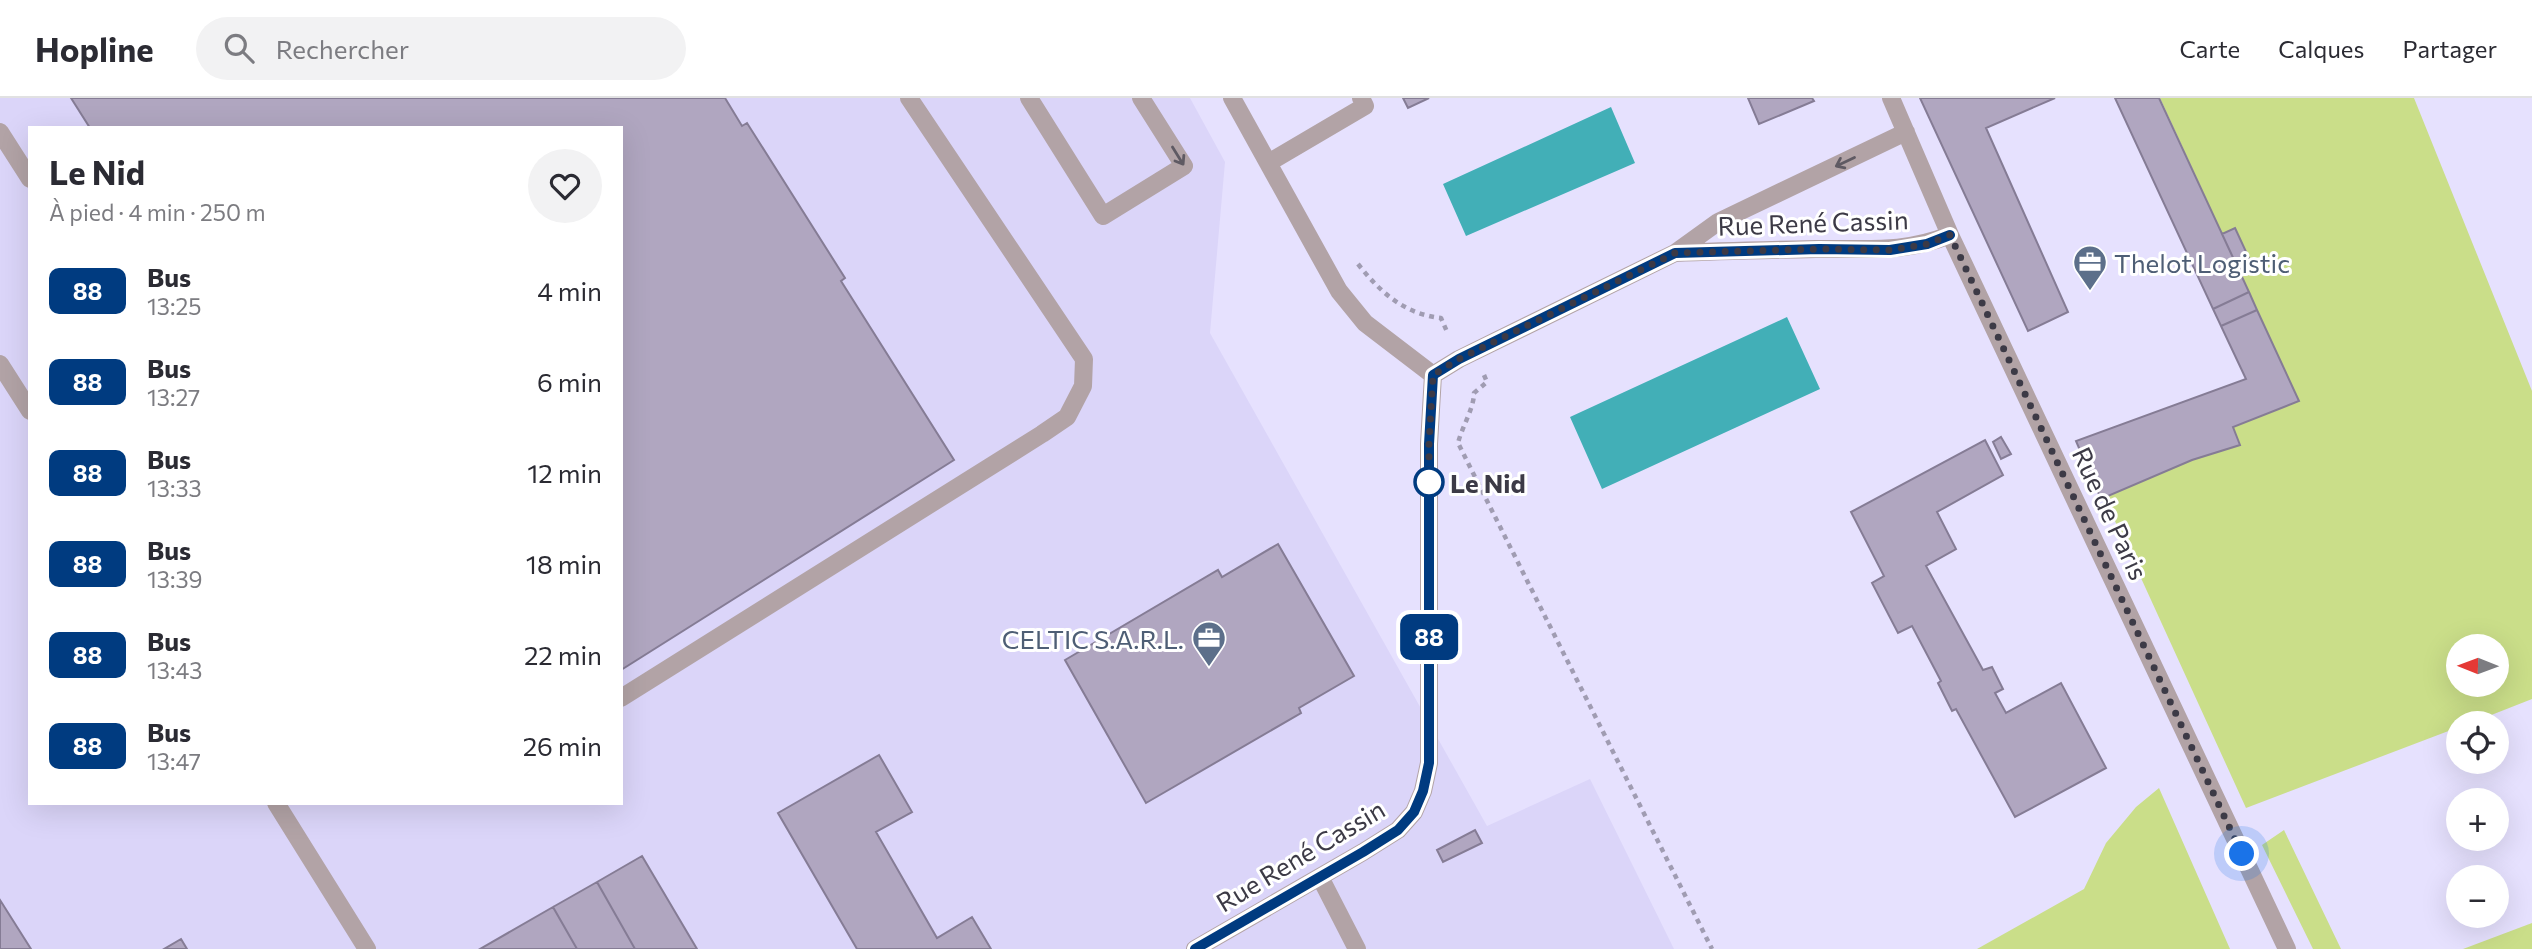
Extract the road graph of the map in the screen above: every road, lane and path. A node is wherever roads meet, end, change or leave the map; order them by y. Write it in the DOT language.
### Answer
graph roads {
  1 [pos="909,98"];
  2 [pos="1029,98"];
  3 [pos="1141,98"];
  4 [pos="1232,98"];
  5 [pos="1361,98"];
  6 [pos="1891,98"];
  7 [pos="0,132"];
  8 [pos="1906,132"];
  9 [pos="1268,163"];
  10 [pos="28,176"];
  11 [pos="1950,235"];
  12 [pos="1675,253"];
  13 [pos="1355,260"];
  14 [pos="1466,355"];
  15 [pos="0,364"];
  16 [pos="1433,375"];
  17 [pos="1474,393"];
  18 [pos="28,408"];
  19 [pos="623,697"];
  20 [pos="277,805"];
  21 [pos="1320,877"];
  22 [pos="367,949"];
  23 [pos="1195,949"];
  24 [pos="1357,949"];
  25 [pos="1712,949"];
  26 [pos="2287,949"];
  1 -- 19 [label="street"];
  3 -- 2 [label="street, one-way"];
  4 -- 9 [label="street"];
  5 -- 9 [label="street"];
  6 -- 8 [label="street, Rue de Paris"];
  7 -- 10 [label="street"];
  8 -- 11 [label="street, Rue de Paris"];
  8 -- 12 [label="street, Rue René Cassin, one-way"];
  9 -- 16 [label="street"];
  11 -- 12 [label="street, Rue René Cassin"];
  11 -- 26 [label="street, Rue de Paris"];
  12 -- 14 [label="street, Rue René Cassin"];
  13 -- 14 [label="path"];
  14 -- 16 [label="street, Rue René Cassin"];
  14 -- 17 [label="path"];
  14 -- 17 [label="path"];
  15 -- 18 [label="street"];
  16 -- 21 [label="street, Rue René Cassin"];
  17 -- 25 [label="path"];
  20 -- 22 [label="street"];
  21 -- 23 [label="street, Rue René Cassin"];
  21 -- 24 [label="street"];
}
